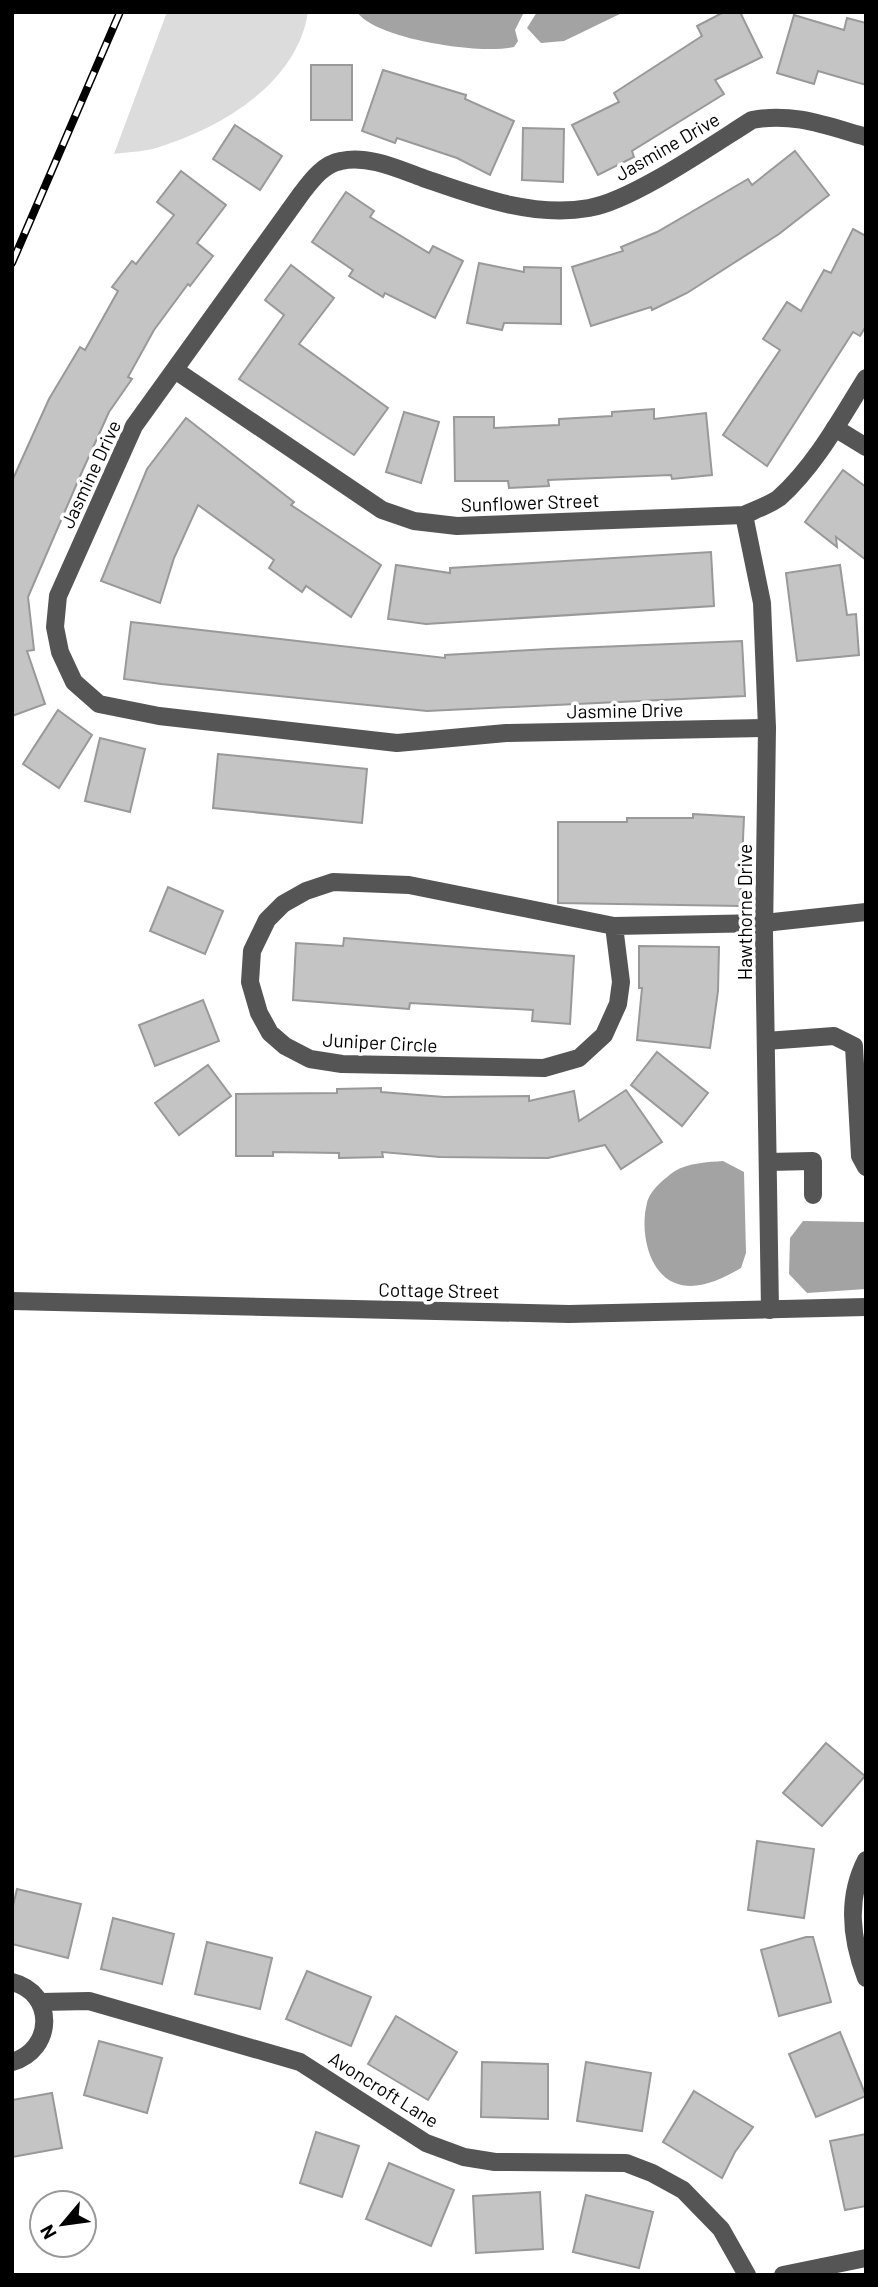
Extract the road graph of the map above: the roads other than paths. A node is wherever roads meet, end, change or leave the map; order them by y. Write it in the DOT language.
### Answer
graph roads {
  1 [pos="866,137"];
  2 [pos="175,370"];
  3 [pos="866,378"];
  4 [pos="835,428"];
  5 [pos="866,447"];
  6 [pos="744,515"];
  7 [pos="767,727"];
  8 [pos="866,912"];
  9 [pos="764,923"];
  10 [pos="614,926"];
  11 [pos="766,1041"];
  12 [pos="768,1162"];
  13 [pos="866,1167"];
  14 [pos="813,1195"];
  15 [pos="12,1301"];
  16 [pos="771,1310"];
  17 [pos="865,1312"];
  18 [pos="866,1860"];
  19 [pos="866,1978"];
  20 [pos="12,1983"];
  21 [pos="41,2002"];
  22 [pos="12,2062"];
  23 [pos="866,2258"];
  24 [pos="747,2275"];
  25 [pos="783,2275"];
  1 -- 2 [label="street, Jasmine Drive"];
  2 -- 6 [label="street, Sunflower Street"];
  2 -- 7 [label="street, Jasmine Drive"];
  3 -- 4 [label="street, Sunflower Street"];
  4 -- 5 [label="street"];
  4 -- 6 [label="street, Sunflower Street"];
  6 -- 7 [label="street, Hawthorne Drive"];
  7 -- 9 [label="street, Hawthorne Drive"];
  8 -- 9 [label="street, Juniper Circle"];
  9 -- 10 [label="street, Juniper Circle"];
  9 -- 11 [label="street, Hawthorne Drive"];
  10 -- 10 [label="street, Juniper Circle"];
  11 -- 12 [label="street, Hawthorne Drive"];
  11 -- 13 [label="street"];
  12 -- 14 [label="street"];
  12 -- 16 [label="street, Hawthorne Drive"];
  15 -- 16 [label="street, Cottage Street"];
  16 -- 17 [label="street, Cottage Street"];
  18 -- 19 [label="street"];
  20 -- 21 [label="street"];
  21 -- 22 [label="street"];
  21 -- 24 [label="street, Avoncroft Lane"];
  23 -- 25 [label="street"];
}
